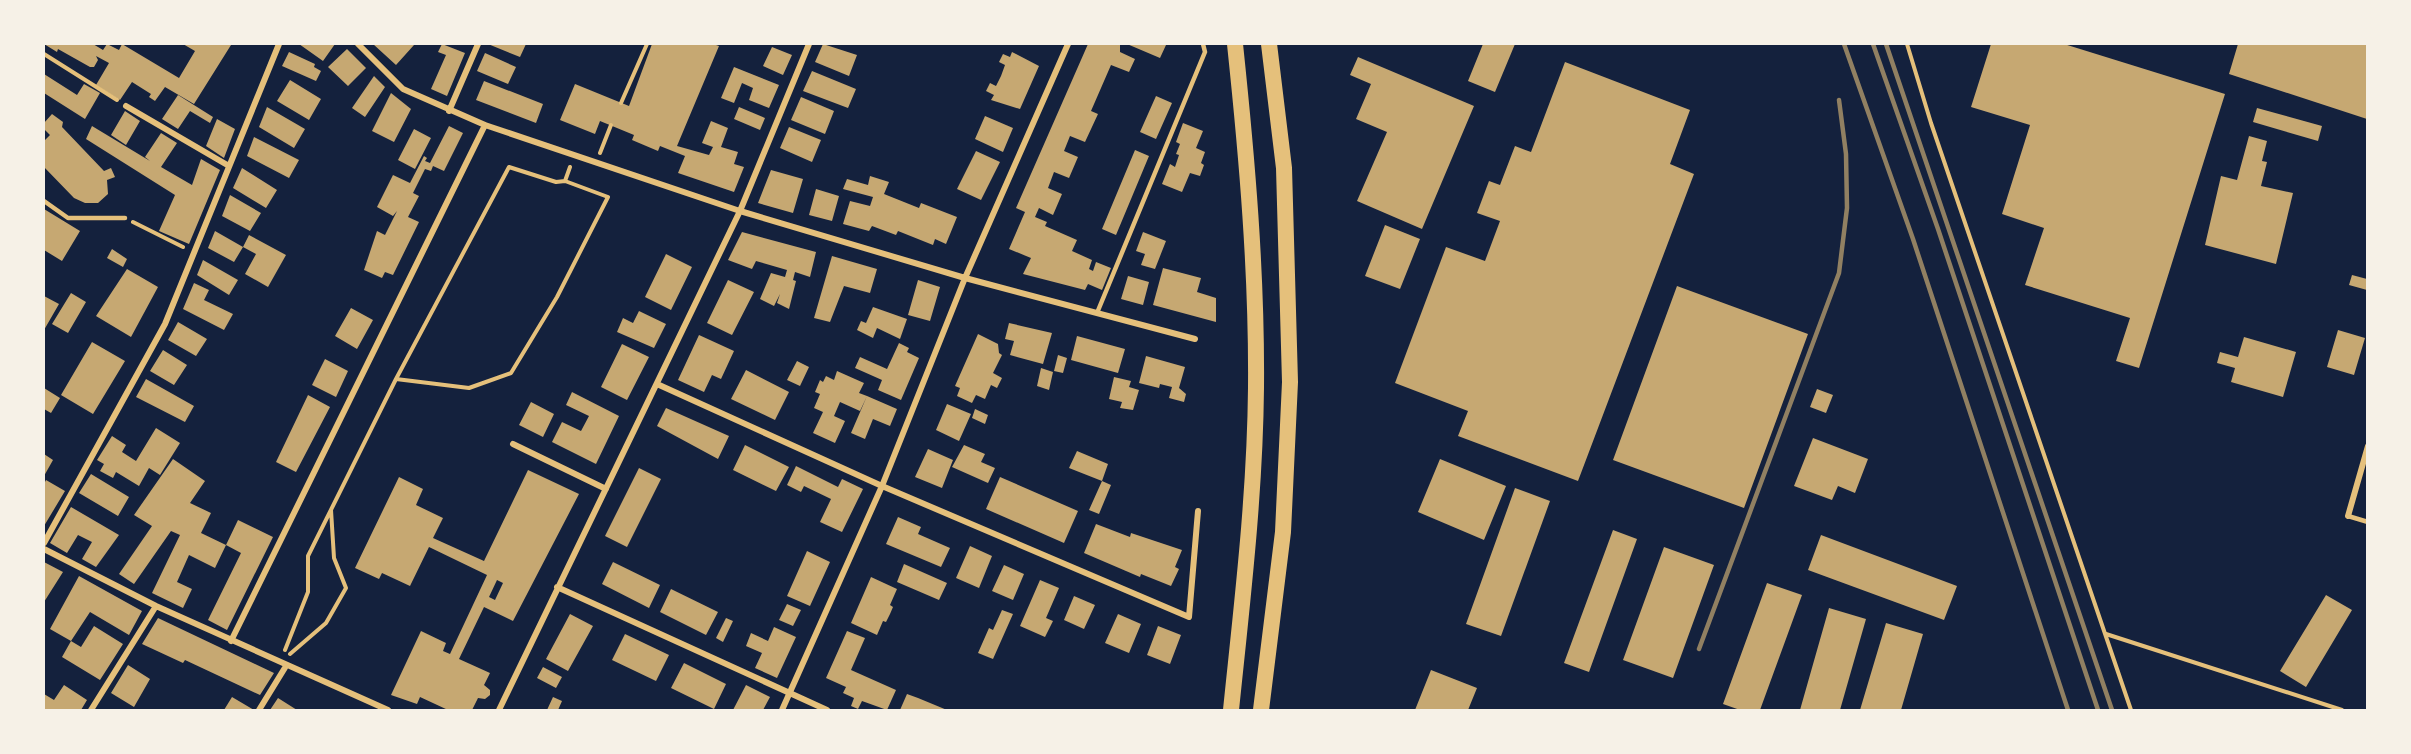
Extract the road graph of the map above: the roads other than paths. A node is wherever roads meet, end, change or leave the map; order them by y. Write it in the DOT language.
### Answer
graph roads {
  1 [pos="279,44"];
  2 [pos="358,44"];
  3 [pos="478,44"];
  4 [pos="809,44"];
  5 [pos="1068,44"];
  6 [pos="1203,44"];
  7 [pos="1235,44"];
  8 [pos="1269,44"];
  9 [pos="126,106"];
  10 [pos="450,111"];
  11 [pos="484,125"];
  12 [pos="229,166"];
  13 [pos="44,201"];
  14 [pos="740,211"];
  15 [pos="125,218"];
  16 [pos="965,278"];
  17 [pos="1097,313"];
  18 [pos="1195,339"];
  19 [pos="657,384"];
  20 [pos="513,444"];
  21 [pos="2367,446"];
  22 [pos="882,486"];
  23 [pos="606,489"];
  24 [pos="1198,512"];
  25 [pos="2348,516"];
  26 [pos="2367,522"];
  27 [pos="44,543"];
  28 [pos="44,549"];
  29 [pos="557,587"];
  30 [pos="156,606"];
  31 [pos="231,641"];
  32 [pos="283,665"];
  33 [pos="789,693"];
  34 [pos="91,711"];
  35 [pos="259,711"];
  36 [pos="388,711"];
  37 [pos="499,711"];
  38 [pos="782,711"];
  39 [pos="827,711"];
  40 [pos="1231,711"];
  41 [pos="1262,711"];
  1 -- 12 [label="street"];
  2 -- 10 [label="street"];
  3 -- 10 [label="street"];
  4 -- 14 [label="street"];
  5 -- 16 [label="street"];
  6 -- 17 [label="lane"];
  7 -- 40 [label="highway"];
  8 -- 41 [label="highway"];
  9 -- 12 [label="street"];
  10 -- 11 [label="street"];
  11 -- 14 [label="street"];
  11 -- 31 [label="street"];
  12 -- 27 [label="street"];
  13 -- 15 [label="lane"];
  14 -- 16 [label="street"];
  14 -- 19 [label="street"];
  16 -- 17 [label="street"];
  16 -- 22 [label="street"];
  17 -- 18 [label="street"];
  19 -- 22 [label="street"];
  19 -- 23 [label="street"];
  20 -- 23 [label="street"];
  21 -- 25 [label="street"];
  22 -- 24 [label="street"];
  22 -- 33 [label="street"];
  23 -- 29 [label="street"];
  25 -- 26 [label="lane"];
  28 -- 30 [label="street"];
  29 -- 33 [label="street"];
  29 -- 37 [label="street"];
  30 -- 31 [label="street"];
  30 -- 34 [label="street"];
  31 -- 32 [label="street"];
  32 -- 35 [label="street"];
  32 -- 36 [label="street"];
  33 -- 38 [label="street"];
  33 -- 39 [label="street"];
}
